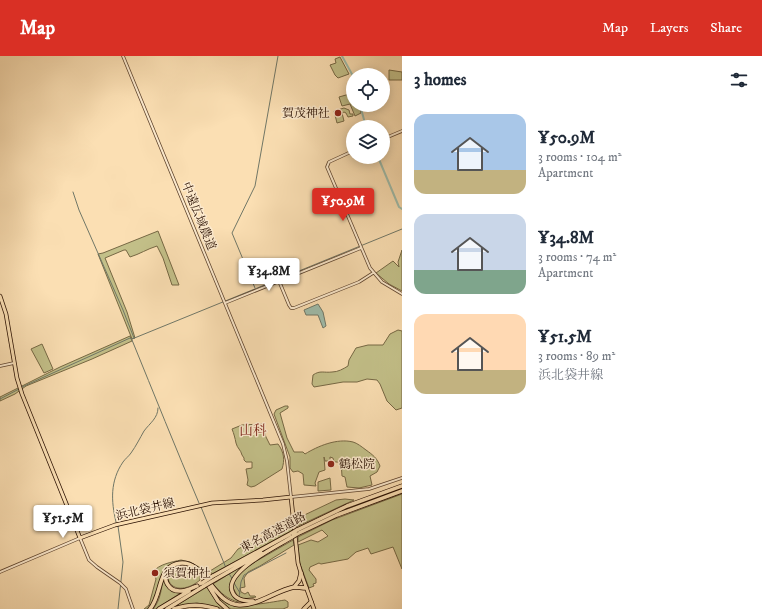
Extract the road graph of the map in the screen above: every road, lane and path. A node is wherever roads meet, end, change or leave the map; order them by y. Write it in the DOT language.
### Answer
graph roads {
  1 [pos="123,56"];
  2 [pos="402,131"];
  3 [pos="390,136"];
  4 [pos="346,155"];
  5 [pos="361,248"];
  6 [pos="373,273"];
  7 [pos="279,281"];
  8 [pos="402,294"];
  9 [pos="0,296"];
  10 [pos="225,303"];
  11 [pos="14,363"];
  12 [pos="0,366"];
  13 [pos="402,478"];
  14 [pos="402,486"];
  15 [pos="402,491"];
  16 [pos="291,497"];
  17 [pos="297,532"];
  18 [pos="292,535"];
  19 [pos="80,538"];
  20 [pos="0,572"];
  21 [pos="301,573"];
  22 [pos="203,585"];
  23 [pos="197,586"];
  24 [pos="294,587"];
  25 [pos="306,588"];
  26 [pos="257,601"];
  27 [pos="311,602"];
  28 [pos="133,609"];
  29 [pos="150,609"];
  30 [pos="159,609"];
  31 [pos="167,609"];
  32 [pos="174,609"];
  33 [pos="217,609"];
  34 [pos="227,609"];
  35 [pos="304,609"];
  36 [pos="314,609"];
  1 -- 10 [label="street, 中遠広域農道"];
  2 -- 3 [label="street"];
  4 -- 5 [label="street"];
  5 -- 6 [label="street"];
  5 -- 7 [label="street"];
  6 -- 7 [label="street"];
  6 -- 8 [label="street"];
  7 -- 10 [label="street"];
  9 -- 11 [label="main road"];
  10 -- 16 [label="street, 中遠広域農道"];
  11 -- 12 [label="street"];
  11 -- 19 [label="main road"];
  13 -- 16 [label="street"];
  14 -- 17 [label="highway, 東名高速道路"];
  15 -- 17 [label="highway, 東名高速道路"];
  16 -- 19 [label="main road, 浜北袋井線"];
  16 -- 21 [label="main road"];
  17 -- 18 [label="highway, 東名高速道路, bridge"];
  18 -- 22 [label="highway, 東名高速道路, bridge"];
  18 -- 26 [label="highway"];
  19 -- 20 [label="street"];
  19 -- 28 [label="street"];
  21 -- 24 [label="highway"];
  21 -- 25 [label="main road"];
  22 -- 23 [label="highway, 東名高速道路"];
  22 -- 31 [label="highway, 東名高速道路"];
  23 -- 30 [label="highway, 東名高速道路"];
  23 -- 34 [label="highway"];
  24 -- 25 [label="highway"];
  24 -- 26 [label="highway"];
  25 -- 27 [label="main road"];
  26 -- 29 [label="highway"];
  27 -- 35 [label="highway"];
  27 -- 36 [label="main road"];
  32 -- 33 [label="highway"];
}
